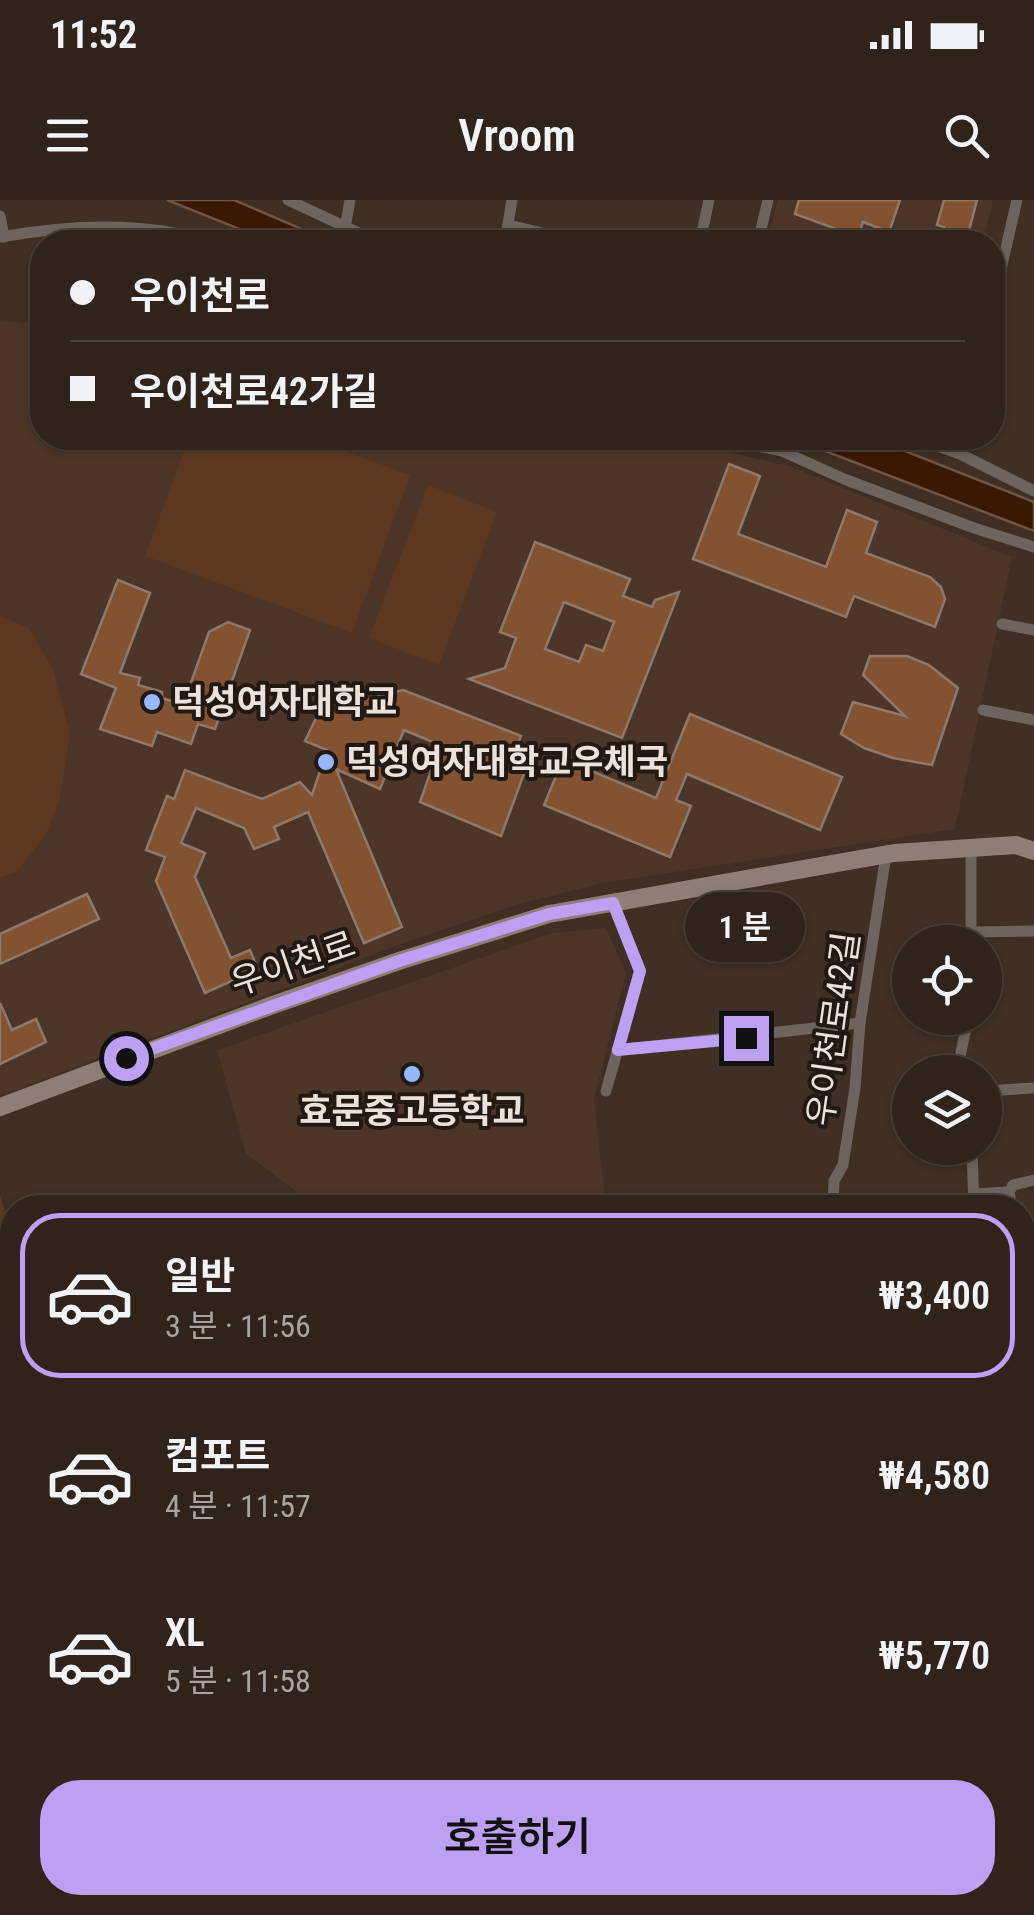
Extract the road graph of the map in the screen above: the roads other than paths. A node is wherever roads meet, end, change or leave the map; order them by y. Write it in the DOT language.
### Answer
graph roads {
  1 [pos="288,200"];
  2 [pos="350,200"];
  3 [pos="512,200"];
  4 [pos="768,200"];
  5 [pos="1017,200"];
  6 [pos="706,201"];
  7 [pos="0,216"];
  8 [pos="508,225"];
  9 [pos="345,228"];
  10 [pos="42,230"];
  11 [pos="156,230"];
  12 [pos="350,230"];
  13 [pos="507,230"];
  14 [pos="530,230"];
  15 [pos="702,230"];
  16 [pos="761,230"];
  17 [pos="30,232"];
  18 [pos="2,237"];
  19 [pos="1005,252"];
  20 [pos="782,450"];
  21 [pos="949,450"];
  22 [pos="961,450"];
  23 [pos="960,454"];
  24 [pos="1034,491"];
  25 [pos="1034,547"];
  26 [pos="1002,624"];
  27 [pos="1034,630"];
  28 [pos="983,710"];
  29 [pos="1034,720"];
  30 [pos="970,848"];
  31 [pos="1034,851"];
  32 [pos="886,855"];
  33 [pos="613,903"];
  34 [pos="972,925"];
  35 [pos="1034,931"];
  36 [pos="1002,934"];
  37 [pos="860,1023"];
  38 [pos="618,1050"];
  39 [pos="1034,1088"];
  40 [pos="1002,1090"];
  41 [pos="606,1091"];
  42 [pos="0,1107"];
  43 [pos="973,1165"];
  44 [pos="1034,1180"];
  45 [pos="1009,1192"];
  46 [pos="834,1195"];
  47 [pos="974,1195"];
  48 [pos="997,1195"];
  49 [pos="1010,1195"];
  1 -- 9 [label="street"];
  2 -- 9 [label="street"];
  3 -- 8 [label="street"];
  4 -- 16 [label="street"];
  5 -- 19 [label="street"];
  6 -- 15 [label="street"];
  7 -- 18 [label="street"];
  8 -- 13 [label="street"];
  8 -- 14 [label="street"];
  9 -- 12 [label="street"];
  10 -- 11 [label="street"];
  17 -- 18 [label="street"];
  20 -- 25 [label="street"];
  21 -- 23 [label="street"];
  22 -- 23 [label="street"];
  23 -- 24 [label="street"];
  26 -- 27 [label="street"];
  28 -- 29 [label="street"];
  30 -- 31 [label="street, 우이천로"];
  30 -- 32 [label="street, 우이천로"];
  30 -- 34 [label="street"];
  32 -- 33 [label="street, 우이천로"];
  32 -- 37 [label="street, 우이천로42길"];
  33 -- 38 [label="street"];
  33 -- 42 [label="street, 우이천로"];
  35 -- 36 [label="street"];
  37 -- 38 [label="street"];
  37 -- 46 [label="street, 우이천로42길"];
  38 -- 41 [label="street"];
  39 -- 40 [label="street"];
  43 -- 47 [label="street"];
  44 -- 45 [label="street"];
  45 -- 48 [label="street"];
  45 -- 49 [label="street"];
}
